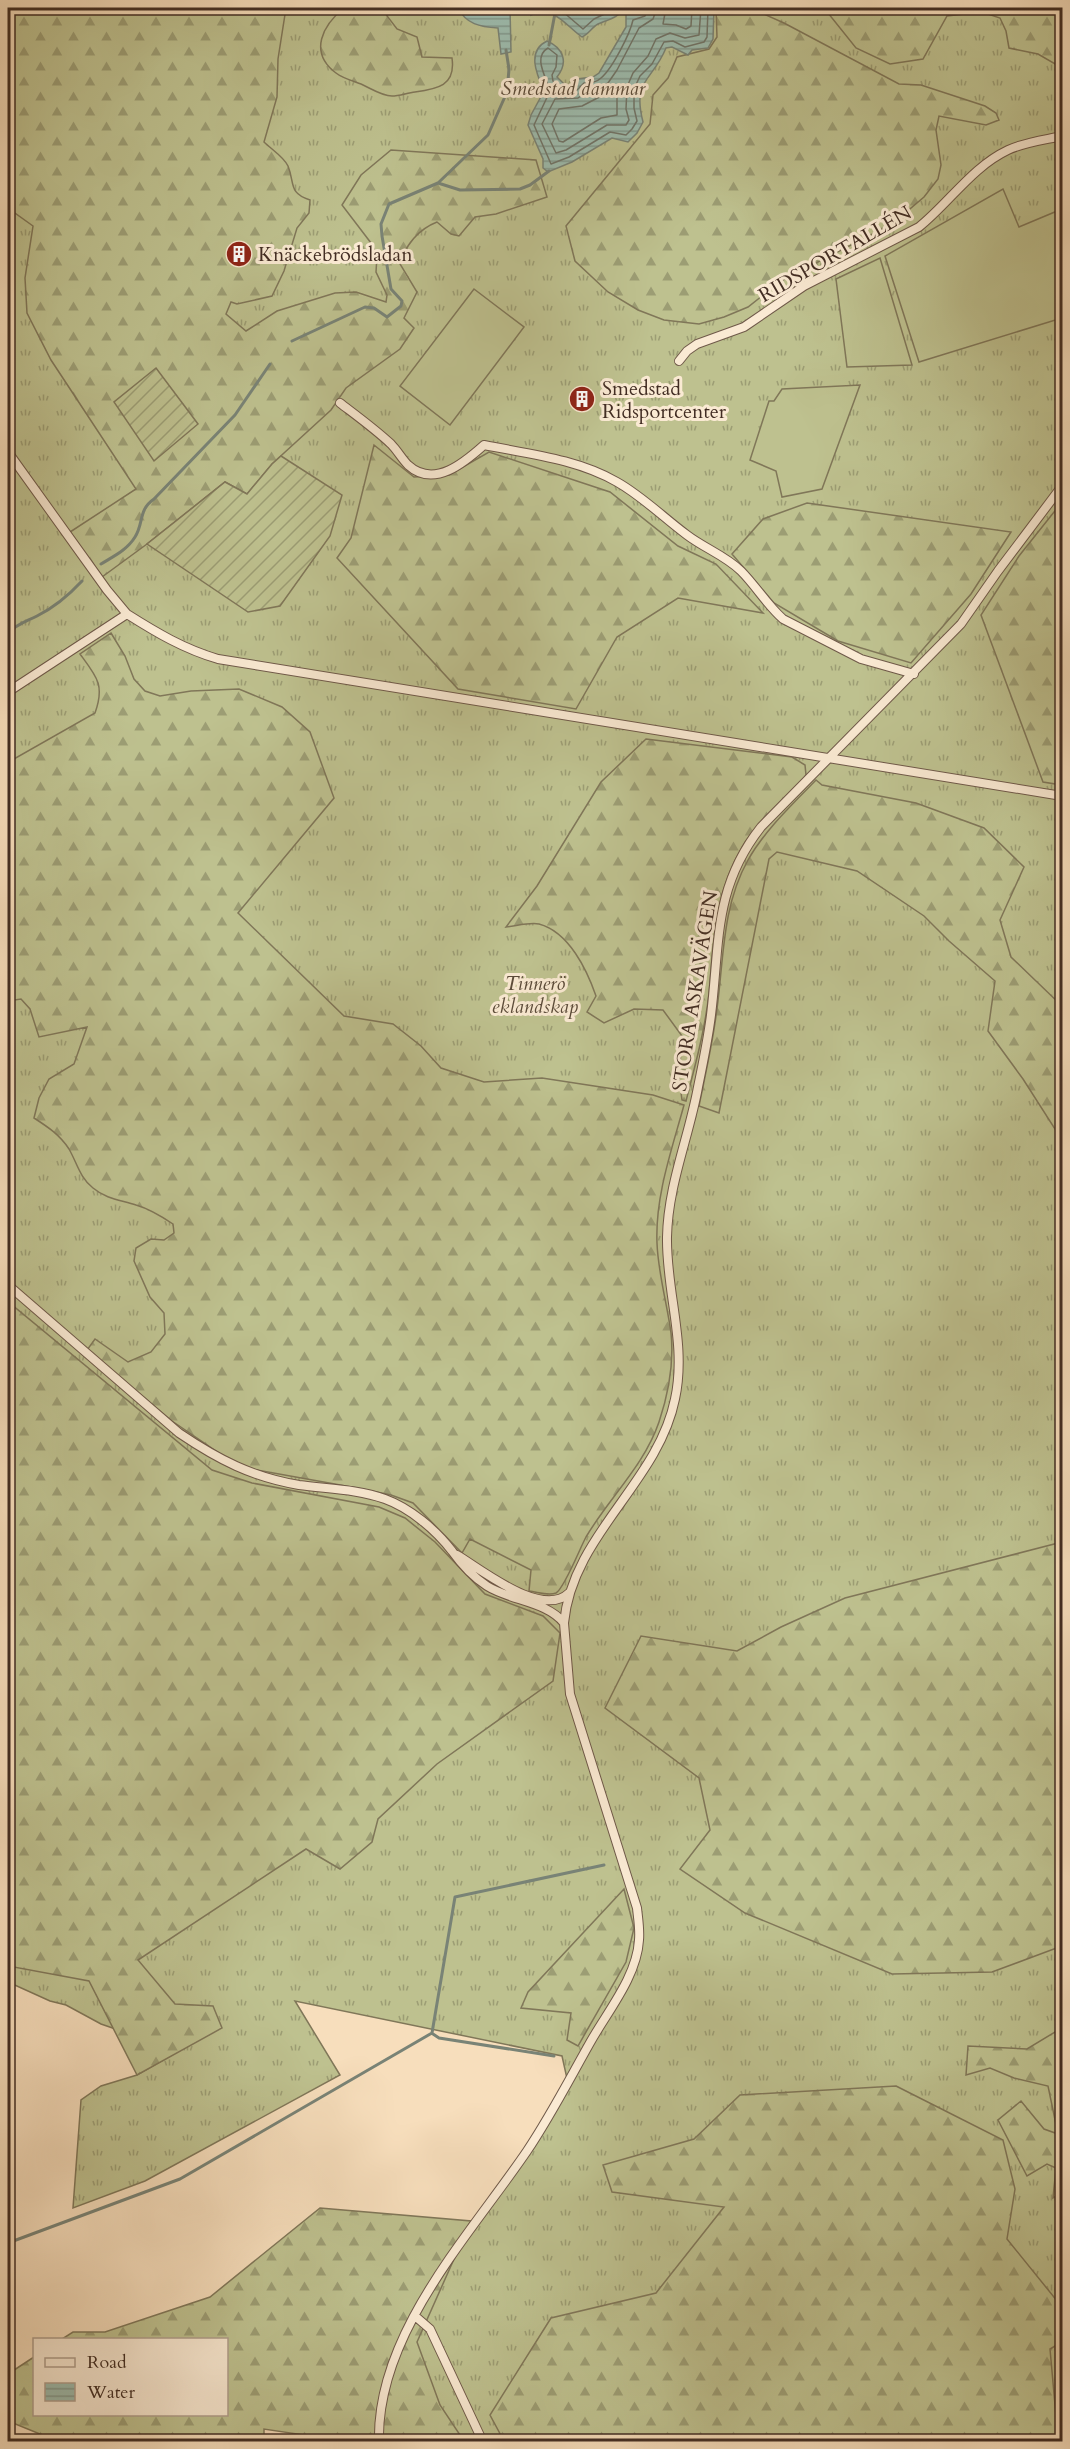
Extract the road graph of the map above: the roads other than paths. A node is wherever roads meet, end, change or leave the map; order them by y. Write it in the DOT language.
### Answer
graph roads {
  1 [pos="1062,136"];
  2 [pos="679,361"];
  3 [pos="340,403"];
  4 [pos="8,452"];
  5 [pos="1062,486"];
  6 [pos="127,614"];
  7 [pos="914,674"];
  8 [pos="8,692"];
  9 [pos="830,759"];
  10 [pos="1062,796"];
  11 [pos="8,1285"];
  12 [pos="453,1552"];
  13 [pos="570,1592"];
  14 [pos="564,1623"];
  15 [pos="415,2316"];
  16 [pos="379,2442"];
  17 [pos="483,2442"];
  1 -- 2 [label="street, RIDSPORTALLÉN"];
  3 -- 7 [label="street"];
  4 -- 6 [label="street"];
  5 -- 7 [label="street, STORA ASKAVÄGEN"];
  6 -- 8 [label="street"];
  6 -- 9 [label="street"];
  7 -- 9 [label="street, STORA ASKAVÄGEN"];
  9 -- 10 [label="street"];
  9 -- 13 [label="street, STORA ASKAVÄGEN"];
  11 -- 12 [label="street"];
  12 -- 13 [label="street"];
  12 -- 14 [label="street"];
  13 -- 14 [label="street, STORA ASKAVÄGEN"];
  14 -- 15 [label="street, STORA ASKAVÄGEN"];
  15 -- 16 [label="street, STORA ASKAVÄGEN"];
  15 -- 17 [label="street"];
}
